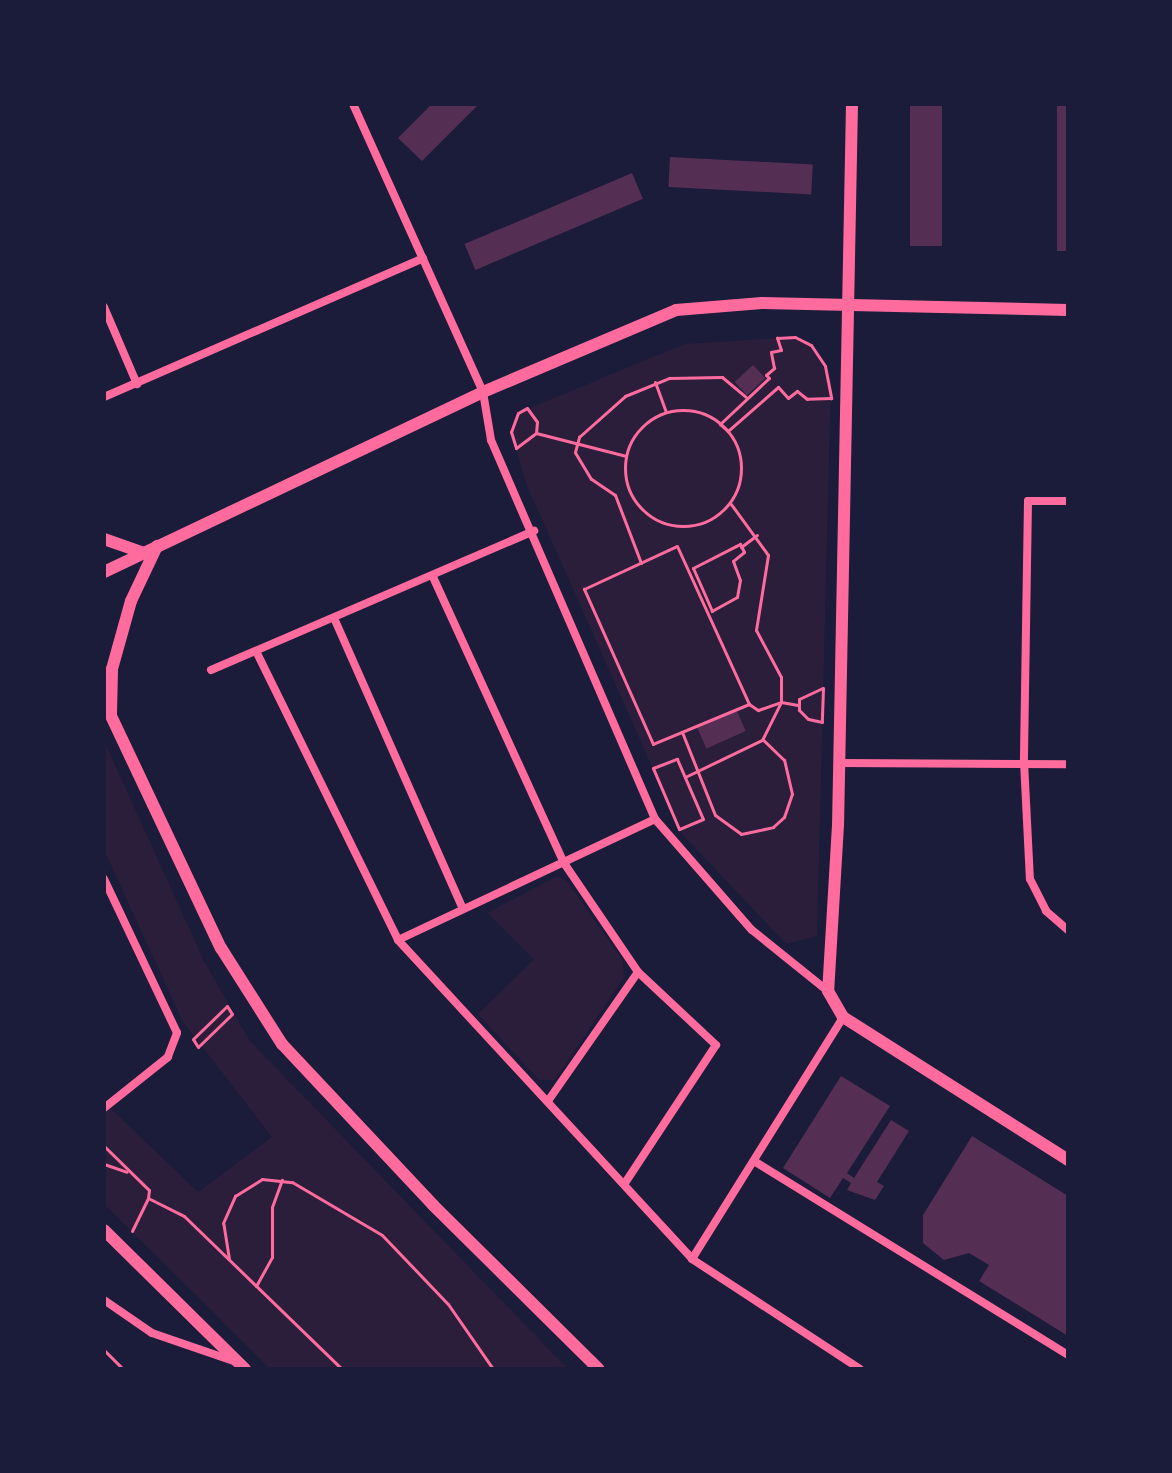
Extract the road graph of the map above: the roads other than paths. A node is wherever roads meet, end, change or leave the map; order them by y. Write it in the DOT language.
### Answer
graph roads {
  1 [pos="353,104"];
  2 [pos="852,104"];
  3 [pos="423,258"];
  4 [pos="104,307"];
  5 [pos="849,308"];
  6 [pos="1068,310"];
  7 [pos="137,384"];
  8 [pos="483,392"];
  9 [pos="104,397"];
  10 [pos="1068,501"];
  11 [pos="534,531"];
  12 [pos="104,539"];
  13 [pos="157,546"];
  14 [pos="144,553"];
  15 [pos="104,572"];
  16 [pos="433,577"];
  17 [pos="334,618"];
  18 [pos="256,651"];
  19 [pos="211,670"];
  20 [pos="104,701"];
  21 [pos="111,717"];
  22 [pos="1024,762"];
  23 [pos="839,763"];
  24 [pos="1068,764"];
  25 [pos="655,819"];
  26 [pos="564,863"];
  27 [pos="104,879"];
  28 [pos="462,907"];
  29 [pos="1068,930"];
  30 [pos="398,940"];
  31 [pos="638,972"];
  32 [pos="828,991"];
  33 [pos="843,1017"];
  34 [pos="548,1101"];
  35 [pos="104,1108"];
  36 [pos="1068,1160"];
  37 [pos="754,1161"];
  38 [pos="625,1183"];
  39 [pos="104,1230"];
  40 [pos="692,1259"];
  41 [pos="104,1300"];
  42 [pos="1068,1355"];
  43 [pos="242,1366"];
  44 [pos="599,1369"];
  45 [pos="860,1369"];
  1 -- 3 [label="street"];
  2 -- 5 [label="street"];
  3 -- 7 [label="street"];
  3 -- 8 [label="street"];
  4 -- 7 [label="street"];
  5 -- 6 [label="street"];
  5 -- 8 [label="street"];
  5 -- 23 [label="street"];
  7 -- 9 [label="street"];
  8 -- 11 [label="street"];
  8 -- 13 [label="street"];
  10 -- 22 [label="street"];
  11 -- 16 [label="street"];
  11 -- 25 [label="street"];
  12 -- 14 [label="street"];
  13 -- 14 [label="street"];
  13 -- 21 [label="street"];
  14 -- 15 [label="street"];
  16 -- 17 [label="street"];
  16 -- 26 [label="street"];
  17 -- 18 [label="street"];
  17 -- 28 [label="street"];
  18 -- 19 [label="street"];
  18 -- 30 [label="street"];
  20 -- 21 [label="street"];
  21 -- 44 [label="street"];
  22 -- 23 [label="street"];
  22 -- 24 [label="street"];
  22 -- 29 [label="street"];
  23 -- 32 [label="street"];
  25 -- 26 [label="street"];
  25 -- 32 [label="street"];
  26 -- 28 [label="street"];
  26 -- 31 [label="street"];
  27 -- 35 [label="street"];
  28 -- 30 [label="street"];
  30 -- 34 [label="street"];
  31 -- 34 [label="street"];
  31 -- 38 [label="street"];
  32 -- 33 [label="street"];
  33 -- 36 [label="street"];
  33 -- 37 [label="street"];
  34 -- 38 [label="street"];
  37 -- 40 [label="street"];
  37 -- 42 [label="street"];
  38 -- 40 [label="street"];
  39 -- 43 [label="street"];
  40 -- 45 [label="street"];
  41 -- 43 [label="street"];
}
